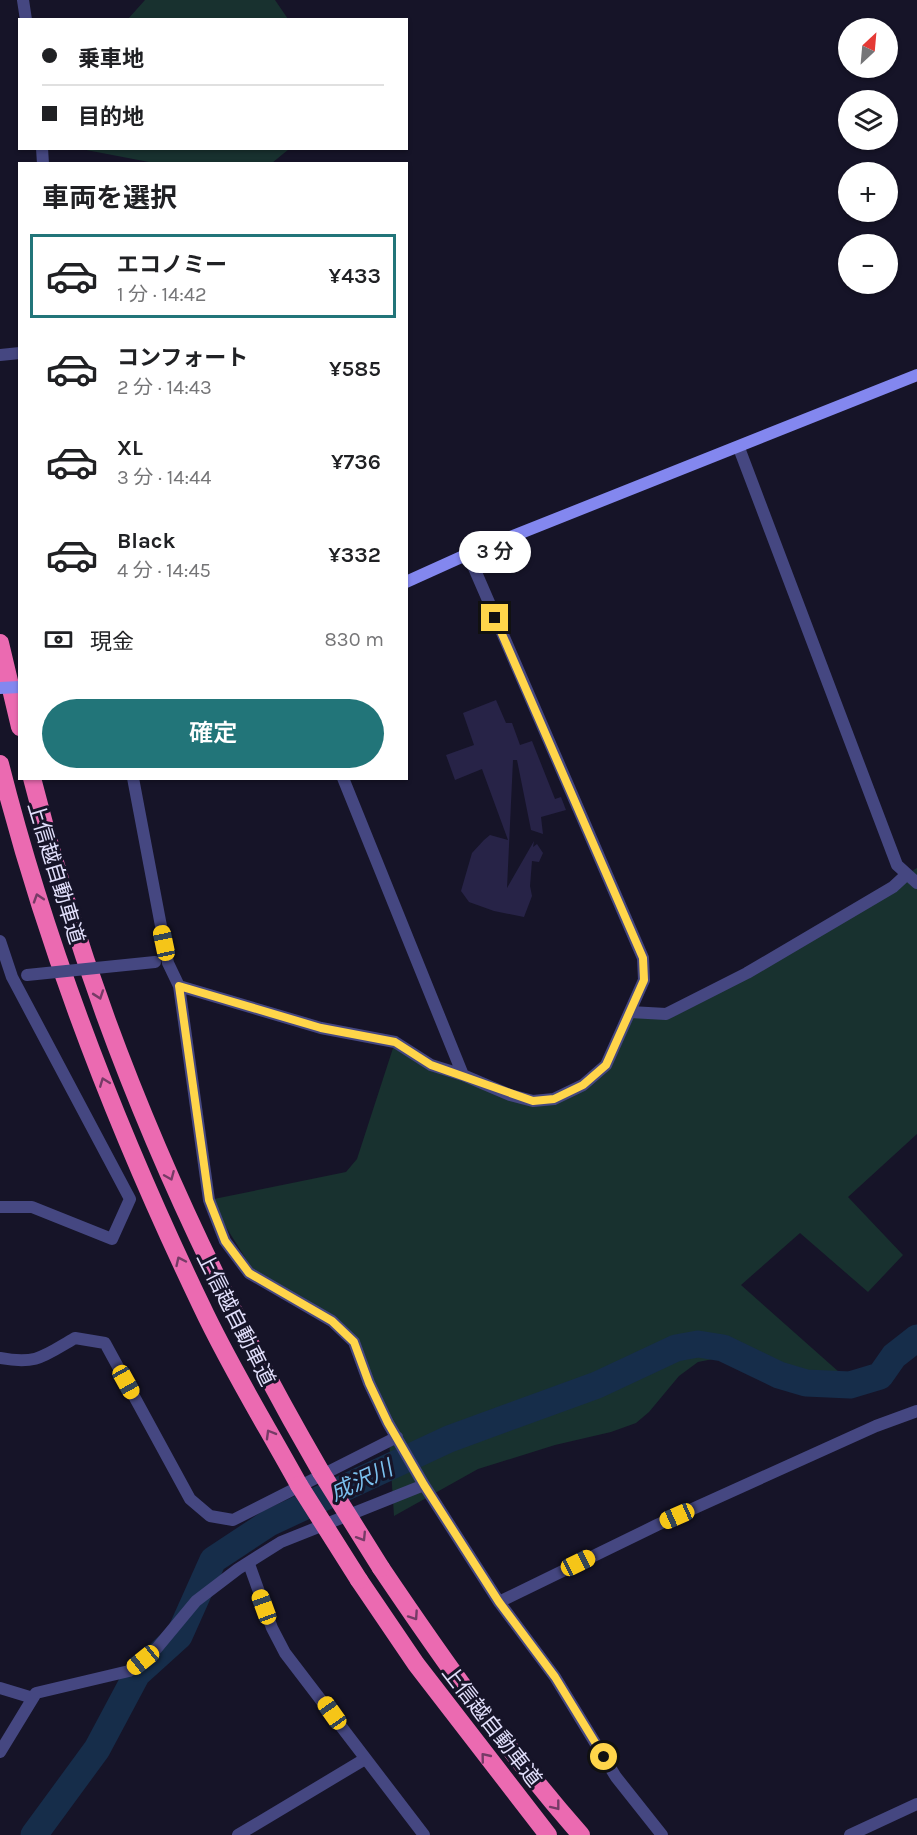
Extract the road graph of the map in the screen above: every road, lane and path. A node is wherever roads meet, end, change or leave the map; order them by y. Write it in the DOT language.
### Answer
graph roads {
  1 [pos="23,0"];
  2 [pos="26,18"];
  3 [pos="18,353"];
  4 [pos="0,355"];
  5 [pos="917,375"];
  6 [pos="739,448"];
  7 [pos="468,554"];
  8 [pos="408,581"];
  9 [pos="0,643"];
  10 [pos="18,687"];
  11 [pos="0,688"];
  12 [pos="18,719"];
  13 [pos="0,764"];
  14 [pos="33,780"];
  15 [pos="133,780"];
  16 [pos="344,780"];
  17 [pos="906,875"];
  18 [pos="917,883"];
  19 [pos="0,941"];
  20 [pos="162,963"];
  21 [pos="6,977"];
  22 [pos="179,986"];
  23 [pos="630,1012"];
  24 [pos="463,1075"];
  25 [pos="0,1207"];
  26 [pos="0,1358"];
  27 [pos="917,1411"];
  28 [pos="396,1437"];
  29 [pos="424,1485"];
  30 [pos="249,1564"];
  31 [pos="499,1602"];
  32 [pos="0,1688"];
  33 [pos="33,1698"];
  34 [pos="0,1752"];
  35 [pos="365,1760"];
  36 [pos="917,1804"];
  37 [pos="238,1835"];
  38 [pos="424,1835"];
  39 [pos="548,1835"];
  40 [pos="581,1835"];
  41 [pos="662,1835"];
  42 [pos="850,1835"];
  1 -- 2 [label="street"];
  3 -- 4 [label="street"];
  5 -- 6 [label="street"];
  6 -- 7 [label="street"];
  6 -- 17 [label="street"];
  7 -- 8 [label="street"];
  7 -- 23 [label="street"];
  9 -- 12 [label="highway"];
  10 -- 11 [label="street, bridge"];
  39 -- 13 [label="highway, 上信越自動車道, one-way, bridge"];
  14 -- 40 [label="highway, 上信越自動車道, one-way, bridge"];
  15 -- 20 [label="street"];
  16 -- 24 [label="street"];
  17 -- 18 [label="street"];
  17 -- 23 [label="street"];
  19 -- 21 [label="street"];
  20 -- 21 [label="street, bridge"];
  20 -- 22 [label="street"];
  21 -- 25 [label="street"];
  22 -- 24 [label="street"];
  22 -- 28 [label="street"];
  23 -- 24 [label="street"];
  26 -- 28 [label="street"];
  27 -- 31 [label="street"];
  28 -- 29 [label="street"];
  29 -- 30 [label="street"];
  29 -- 31 [label="street"];
  30 -- 33 [label="street"];
  30 -- 35 [label="street"];
  31 -- 41 [label="street"];
  32 -- 33 [label="street"];
  33 -- 34 [label="street"];
  35 -- 37 [label="street"];
  35 -- 38 [label="street"];
  36 -- 42 [label="street"];
}
